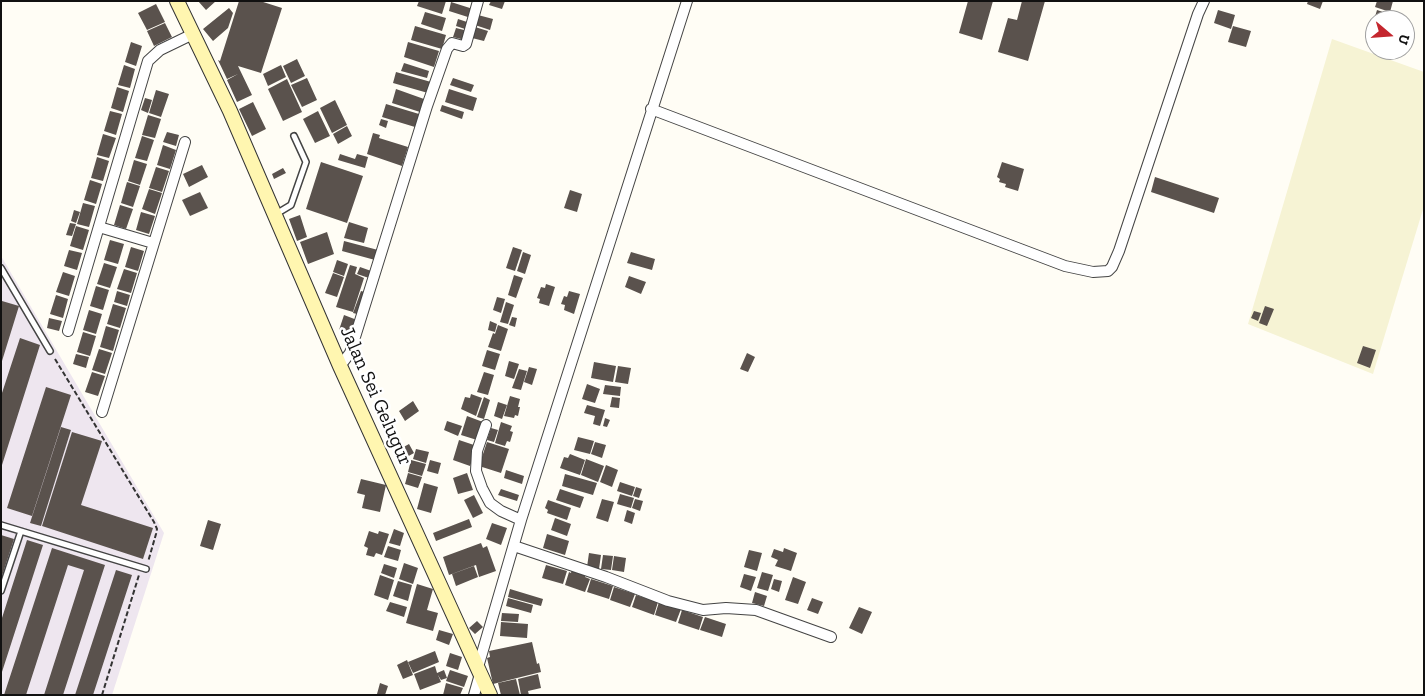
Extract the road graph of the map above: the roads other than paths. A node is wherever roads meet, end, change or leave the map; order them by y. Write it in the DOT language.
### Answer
graph roads {
  1 [pos="177,1"];
  2 [pos="478,1"];
  3 [pos="687,1"];
  4 [pos="1204,1"];
  5 [pos="193,34"];
  6 [pos="651,109"];
  7 [pos="294,136"];
  8 [pos="185,142"];
  9 [pos="274,215"];
  10 [pos="99,227"];
  11 [pos="153,243"];
  12 [pos="1,268"];
  13 [pos="68,331"];
  14 [pos="50,351"];
  15 [pos="340,366"];
  16 [pos="102,412"];
  17 [pos="486,425"];
  18 [pos="521,520"];
  19 [pos="1,525"];
  20 [pos="21,531"];
  21 [pos="514,546"];
  22 [pos="146,568"];
  23 [pos="1,591"];
  24 [pos="831,637"];
  25 [pos="479,671"];
  26 [pos="474,695"];
  27 [pos="490,695"];
  1 -- 5 [label="main road, Jalan Sei Gelugur"];
  2 -- 15 [label="street"];
  3 -- 6 [label="street"];
  4 -- 6 [label="street"];
  5 -- 9 [label="main road, Jalan Sei Gelugur"];
  5 -- 10 [label="street"];
  6 -- 18 [label="street"];
  7 -- 9 [label="lane"];
  8 -- 11 [label="street"];
  9 -- 15 [label="main road, Jalan Sei Gelugur"];
  10 -- 11 [label="street"];
  10 -- 13 [label="street"];
  11 -- 16 [label="street"];
  12 -- 14 [label="lane"];
  15 -- 25 [label="main road, Jalan Sei Gelugur"];
  17 -- 18 [label="street"];
  18 -- 21 [label="street"];
  19 -- 20 [label="lane"];
  20 -- 22 [label="lane"];
  20 -- 23 [label="lane"];
  21 -- 24 [label="street"];
  21 -- 25 [label="street"];
  25 -- 26 [label="street"];
  25 -- 27 [label="main road, Jalan Sei Gelugur"];
}
